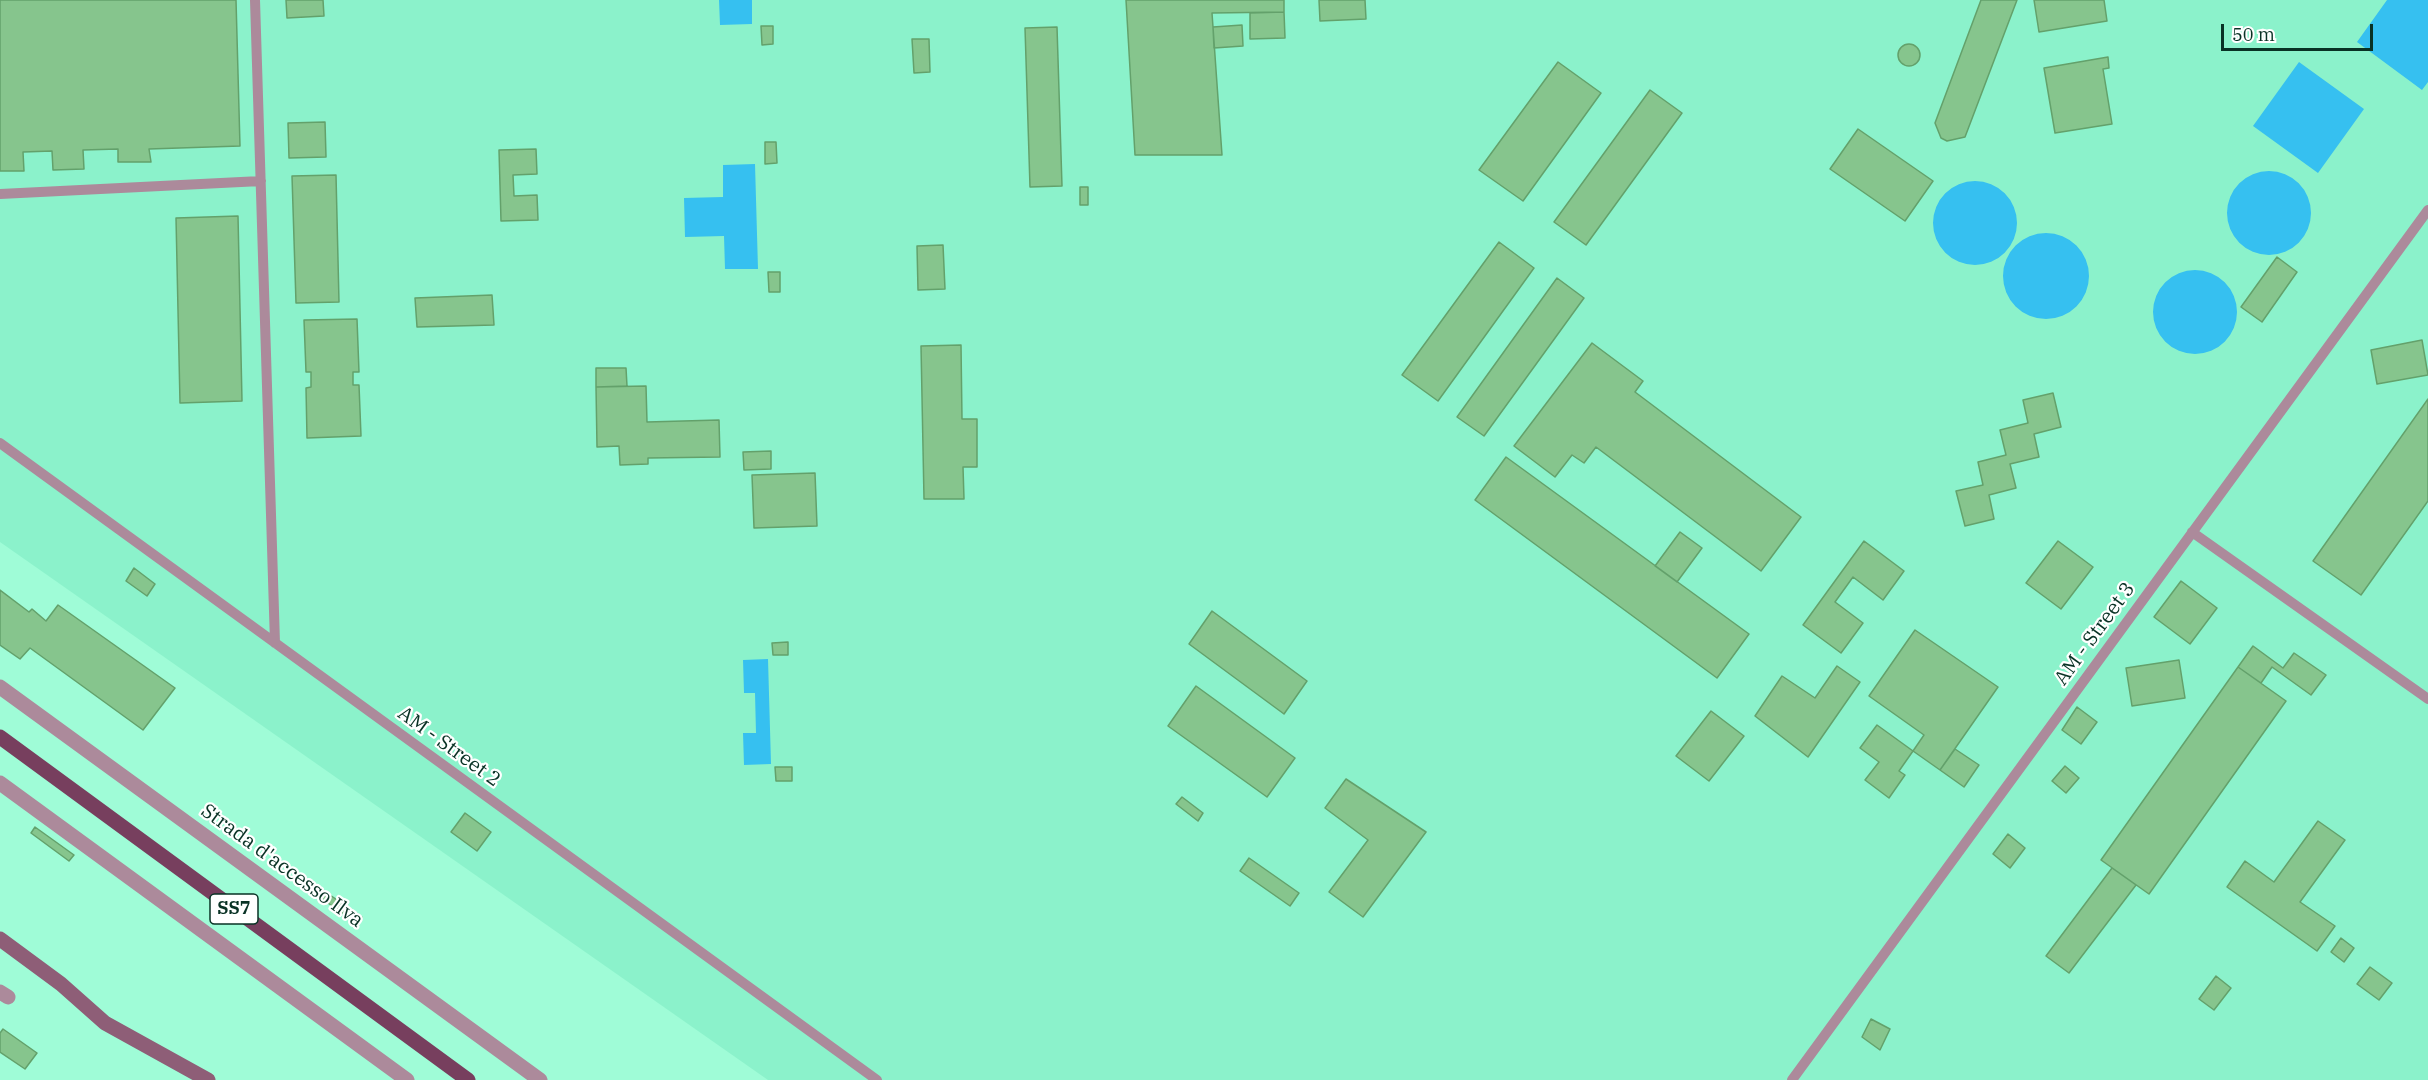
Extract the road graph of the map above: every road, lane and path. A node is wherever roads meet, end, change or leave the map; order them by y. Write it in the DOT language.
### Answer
graph roads {
  1 [pos="255,0"];
  2 [pos="261,181"];
  3 [pos="0,194"];
  4 [pos="2428,210"];
  5 [pos="0,443"];
  6 [pos="2192,532"];
  7 [pos="275,643"];
  8 [pos="0,687"];
  9 [pos="2428,699"];
  10 [pos="0,737"];
  11 [pos="0,783"];
  12 [pos="0,939"];
  13 [pos="539,1078"];
  14 [pos="208,1080"];
  15 [pos="407,1080"];
  16 [pos="468,1080"];
  17 [pos="878,1080"];
  18 [pos="1792,1080"];
  1 -- 2 [label="lane"];
  2 -- 3 [label="lane"];
  2 -- 7 [label="lane"];
  4 -- 6 [label="lane, AM - Street 3"];
  5 -- 7 [label="lane, AM - Street 2"];
  6 -- 9 [label="lane"];
  6 -- 18 [label="lane, AM - Street 3"];
  7 -- 17 [label="lane, AM - Street 2"];
  8 -- 13 [label="street, Strada d'accesso Ilva"];
  10 -- 16 [label="main road, SS7"];
  11 -- 15 [label="street"];
  12 -- 14 [label="street"];
}
